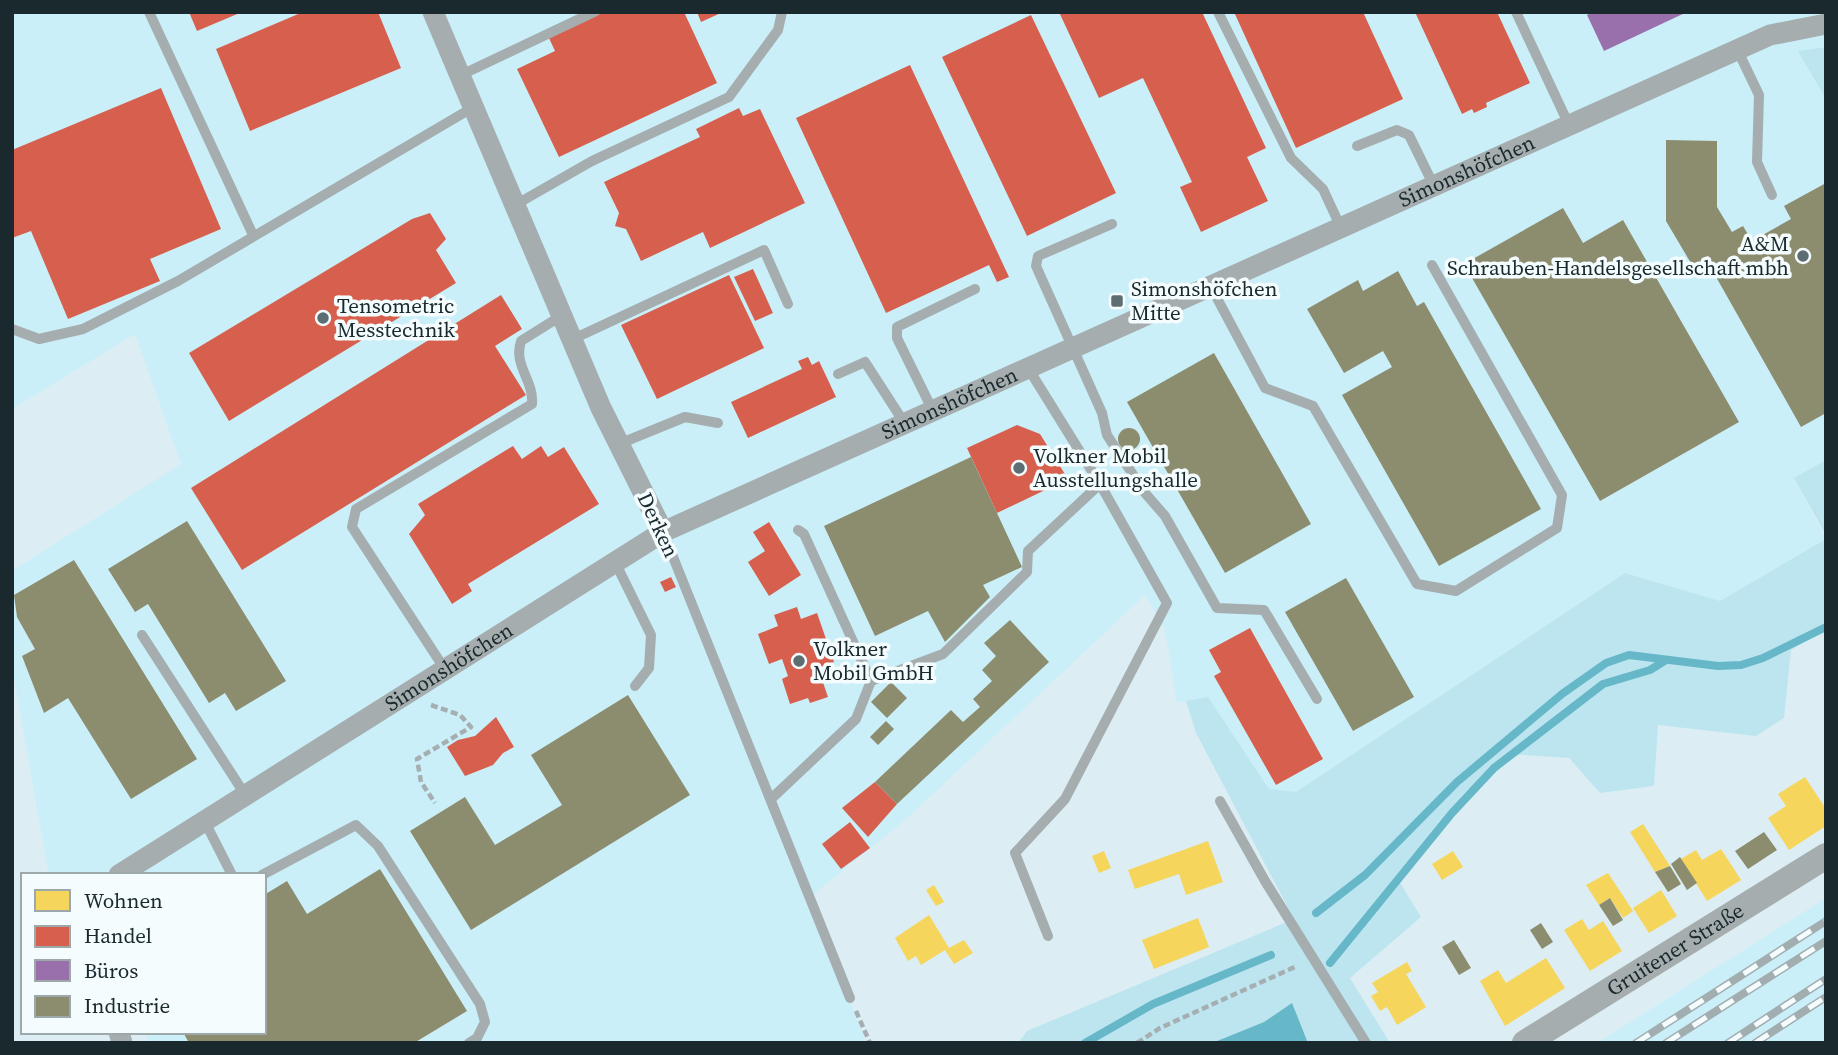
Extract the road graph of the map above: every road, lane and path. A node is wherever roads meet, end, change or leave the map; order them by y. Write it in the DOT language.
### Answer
graph roads {
  1 [pos="149,12"];
  2 [pos="433,12"];
  3 [pos="594,12"];
  4 [pos="782,12"];
  5 [pos="1218,12"];
  6 [pos="1516,12"];
  7 [pos="1814,20"];
  8 [pos="1737,49"];
  9 [pos="458,76"];
  10 [pos="472,108"];
  11 [pos="1569,125"];
  12 [pos="1357,146"];
  13 [pos="1434,186"];
  14 [pos="1772,195"];
  15 [pos="515,205"];
  16 [pos="1112,224"];
  17 [pos="1341,228"];
  18 [pos="253,235"];
  19 [pos="1432,265"];
  20 [pos="1211,287"];
  21 [pos="975,289"];
  22 [pos="788,304"];
  23 [pos="561,316"];
  24 [pos="12,329"];
  25 [pos="571,340"];
  26 [pos="1074,348"];
  27 [pos="1028,369"];
  28 [pos="838,374"];
  29 [pos="933,411"];
  30 [pos="718,423"];
  31 [pos="905,424"];
  32 [pos="619,444"];
  33 [pos="1100,484"];
  34 [pos="798,530"];
  35 [pos="663,532"];
  36 [pos="615,562"];
  37 [pos="142,635"];
  38 [pos="444,668"];
  39 [pos="871,681"];
  40 [pos="635,685"];
  41 [pos="400,696"];
  42 [pos="1317,699"];
  43 [pos="244,793"];
  44 [pos="771,799"];
  45 [pos="1220,801"];
  46 [pos="435,803"];
  47 [pos="204,820"];
  48 [pos="1826,856"];
  49 [pos="122,873"];
  50 [pos="231,873"];
  51 [pos="266,873"];
  52 [pos="1048,936"];
  53 [pos="1314,959"];
  54 [pos="850,998"];
  55 [pos="468,1043"];
  56 [pos="870,1043"];
  57 [pos="1137,1043"];
  58 [pos="1366,1043"];
  59 [pos="1525,1043"];
  1 -- 18 [label="lane"];
  2 -- 9 [label="street, Derken"];
  3 -- 9 [label="lane"];
  4 -- 15 [label="lane"];
  5 -- 17 [label="lane"];
  6 -- 11 [label="lane"];
  7 -- 8 [label="street, Simonshöfchen"];
  8 -- 11 [label="street, Simonshöfchen"];
  8 -- 14 [label="lane"];
  9 -- 10 [label="street, Derken"];
  10 -- 15 [label="street, Derken"];
  10 -- 18 [label="lane"];
  11 -- 13 [label="street, Simonshöfchen"];
  12 -- 13 [label="lane"];
  13 -- 17 [label="street, Simonshöfchen"];
  15 -- 23 [label="street, Derken"];
  16 -- 26 [label="lane"];
  17 -- 20 [label="street, Simonshöfchen"];
  18 -- 24 [label="lane"];
  19 -- 20 [label="lane"];
  20 -- 26 [label="street, Simonshöfchen"];
  21 -- 29 [label="lane"];
  22 -- 25 [label="lane"];
  23 -- 25 [label="street, Derken"];
  23 -- 38 [label="lane"];
  25 -- 32 [label="street, Derken"];
  26 -- 27 [label="street, Simonshöfchen"];
  26 -- 42 [label="lane"];
  27 -- 29 [label="street, Simonshöfchen"];
  27 -- 33 [label="lane"];
  28 -- 31 [label="lane"];
  29 -- 31 [label="street, Simonshöfchen"];
  30 -- 32 [label="lane"];
  31 -- 35 [label="street, Simonshöfchen"];
  32 -- 35 [label="street, Derken"];
  33 -- 39 [label="lane"];
  33 -- 52 [label="lane"];
  34 -- 39 [label="lane"];
  35 -- 36 [label="street, Simonshöfchen"];
  35 -- 44 [label="lane, Derken"];
  36 -- 38 [label="street, Simonshöfchen"];
  36 -- 40 [label="lane"];
  37 -- 43 [label="lane"];
  38 -- 41 [label="street, Simonshöfchen"];
  39 -- 44 [label="lane"];
  41 -- 43 [label="street, Simonshöfchen"];
  41 -- 46 [label="path"];
  43 -- 47 [label="street, Simonshöfchen"];
  44 -- 54 [label="lane, Derken"];
  45 -- 53 [label="lane"];
  47 -- 49 [label="street, Simonshöfchen"];
  47 -- 50 [label="lane"];
  48 -- 59 [label="street, Gruitener Straße"];
  51 -- 55 [label="lane"];
  53 -- 57 [label="path"];
  53 -- 58 [label="lane"];
  54 -- 56 [label="path"];
}
